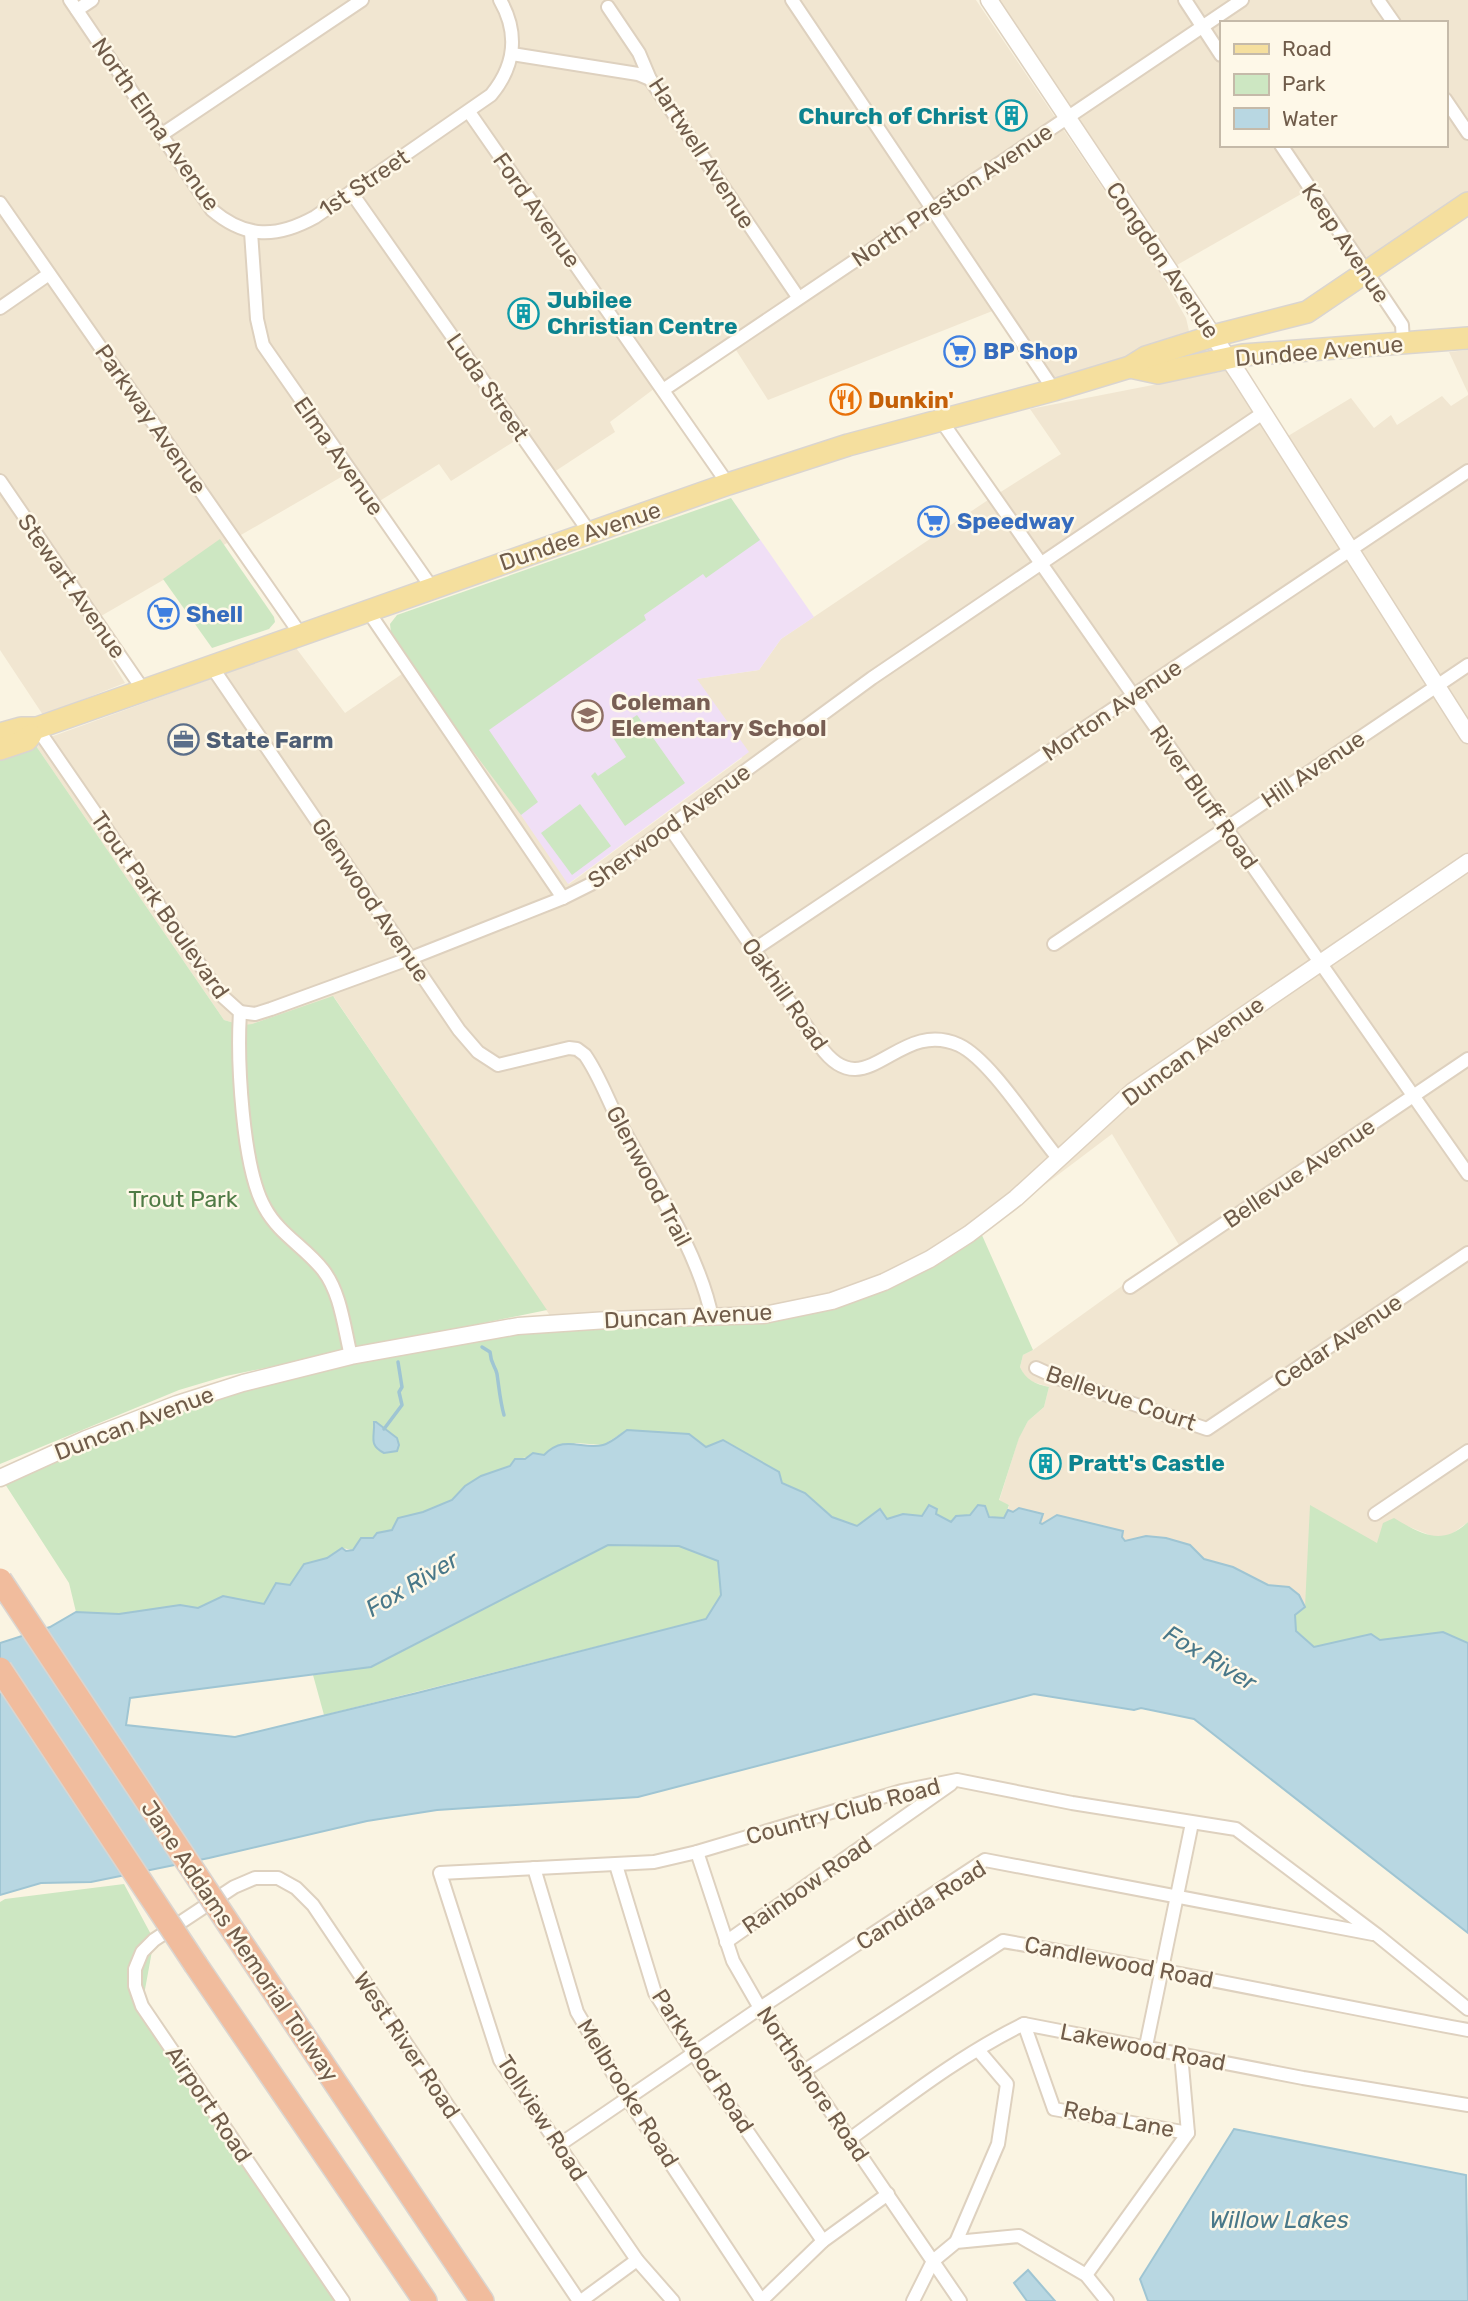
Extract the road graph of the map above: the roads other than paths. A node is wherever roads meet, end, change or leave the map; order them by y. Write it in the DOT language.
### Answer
graph roads {
  1 [pos="92,0"];
  2 [pos="362,0"];
  3 [pos="500,0"];
  4 [pos="792,0"];
  5 [pos="989,0"];
  6 [pos="1185,0"];
  7 [pos="1242,0"];
  8 [pos="1378,0"];
  9 [pos="74,5"];
  10 [pos="608,6"];
  11 [pos="1393,21"];
  12 [pos="1202,26"];
  13 [pos="1220,53"];
  14 [pos="512,54"];
  15 [pos="650,79"];
  16 [pos="1447,102"];
  17 [pos="469,112"];
  18 [pos="1067,118"];
  19 [pos="1468,133"];
  20 [pos="161,135"];
  21 [pos="1283,147"];
  22 [pos="351,192"];
  23 [pos="0,203"];
  24 [pos="1468,203"];
  25 [pos="933,208"];
  26 [pos="251,232"];
  27 [pos="1365,272"];
  28 [pos="49,274"];
  29 [pos="798,298"];
  30 [pos="0,308"];
  31 [pos="1307,312"];
  32 [pos="1213,336"];
  33 [pos="1468,338"];
  34 [pos="1403,342"];
  35 [pos="1228,358"];
  36 [pos="1137,369"];
  37 [pos="663,390"];
  38 [pos="1054,390"];
  39 [pos="1263,412"];
  40 [pos="940,419"];
  41 [pos="1468,471"];
  42 [pos="0,481"];
  43 [pos="728,484"];
  44 [pos="590,533"];
  45 [pos="1350,550"];
  46 [pos="1041,563"];
  47 [pos="432,588"];
  48 [pos="368,611"];
  49 [pos="301,635"];
  50 [pos="1468,665"];
  51 [pos="212,667"];
  52 [pos="1437,686"];
  53 [pos="144,691"];
  54 [pos="1133,695"];
  55 [pos="37,728"];
  56 [pos="0,734"];
  57 [pos="1468,735"];
  58 [pos="0,749"];
  59 [pos="670,828"];
  60 [pos="1226,828"];
  61 [pos="1468,862"];
  62 [pos="563,898"];
  63 [pos="1054,944"];
  64 [pos="755,949"];
  65 [pos="411,958"];
  66 [pos="1320,962"];
  67 [pos="240,1012"];
  68 [pos="569,1048"];
  69 [pos="1468,1059"];
  70 [pos="1413,1096"];
  71 [pos="1058,1158"];
  72 [pos="1468,1174"];
  73 [pos="1468,1253"];
  74 [pos="1130,1287"];
  75 [pos="712,1318"];
  76 [pos="351,1356"];
  77 [pos="1036,1368"];
  78 [pos="1207,1429"];
  79 [pos="1468,1451"];
  80 [pos="0,1478"];
  81 [pos="1375,1514"];
  82 [pos="0,1580"];
  83 [pos="0,1669"];
  84 [pos="957,1780"];
  85 [pos="1192,1823"];
  86 [pos="697,1852"];
  87 [pos="616,1865"];
  88 [pos="534,1868"];
  89 [pos="440,1873"];
  90 [pos="1179,1896"];
  91 [pos="192,1914"];
  92 [pos="1377,1935"];
  93 [pos="726,1942"];
  94 [pos="1163,1969"];
  95 [pos="760,2008"];
  96 [pos="1468,2009"];
  97 [pos="1024,2024"];
  98 [pos="1468,2030"];
  99 [pos="1146,2046"];
  100 [pos="978,2050"];
  101 [pos="1181,2053"];
  102 [pos="694,2054"];
  103 [pos="804,2071"];
  104 [pos="628,2099"];
  105 [pos="1468,2105"];
  106 [pos="1188,2133"];
  107 [pos="850,2139"];
  108 [pos="559,2145"];
  109 [pos="888,2194"];
  110 [pos="822,2241"];
  111 [pos="956,2242"];
  112 [pos="637,2260"];
  113 [pos="933,2261"];
  114 [pos="1086,2275"];
  115 [pos="761,2300"];
  116 [pos="344,2301"];
  117 [pos="425,2301"];
  118 [pos="482,2301"];
  119 [pos="580,2301"];
  120 [pos="674,2301"];
  121 [pos="913,2301"];
  122 [pos="960,2301"];
  123 [pos="1107,2301"];
  1 -- 9 [label="street"];
  2 -- 20 [label="street"];
  3 -- 14 [label="street"];
  4 -- 25 [label="street"];
  5 -- 18 [label="street, Congdon Avenue"];
  6 -- 12 [label="street"];
  7 -- 12 [label="street, North Preston Avenue"];
  8 -- 11 [label="street"];
  9 -- 20 [label="street, North Elma Avenue"];
  10 -- 15 [label="street, Hartwell Avenue"];
  12 -- 13 [label="street"];
  12 -- 18 [label="street, North Preston Avenue"];
  14 -- 15 [label="street"];
  14 -- 17 [label="street"];
  15 -- 29 [label="street, Hartwell Avenue"];
  16 -- 19 [label="street"];
  17 -- 22 [label="street, 1st Street"];
  17 -- 37 [label="street, Ford Avenue"];
  18 -- 25 [label="street, North Preston Avenue"];
  18 -- 32 [label="street, Congdon Avenue"];
  20 -- 26 [label="street, North Elma Avenue"];
  21 -- 27 [label="street, Keep Avenue"];
  22 -- 26 [label="street, 1st Street"];
  22 -- 44 [label="street, Luda Street"];
  23 -- 28 [label="street, Parkway Avenue"];
  24 -- 27 [label="main road"];
  25 -- 29 [label="street, North Preston Avenue"];
  25 -- 38 [label="street"];
  26 -- 47 [label="street, Elma Avenue"];
  27 -- 31 [label="main road"];
  27 -- 34 [label="street, Keep Avenue"];
  28 -- 30 [label="street"];
  28 -- 49 [label="street, Parkway Avenue"];
  29 -- 37 [label="street, North Preston Avenue"];
  31 -- 32 [label="main road, Dundee Avenue"];
  31 -- 35 [label="main road"];
  32 -- 35 [label="street, Congdon Avenue"];
  32 -- 36 [label="main road, Dundee Avenue"];
  33 -- 34 [label="main road, Dundee Avenue"];
  34 -- 35 [label="main road, Dundee Avenue"];
  35 -- 36 [label="main road, Dundee Avenue"];
  35 -- 39 [label="street, Congdon Avenue"];
  36 -- 38 [label="main road, Dundee Avenue"];
  37 -- 43 [label="street, Ford Avenue"];
  38 -- 40 [label="main road, Dundee Avenue"];
  39 -- 45 [label="street, Congdon Avenue"];
  39 -- 46 [label="street, Sherwood Avenue"];
  40 -- 43 [label="main road, Dundee Avenue"];
  40 -- 46 [label="street, River Bluff Road"];
  41 -- 45 [label="street, Morton Avenue"];
  42 -- 53 [label="street, Stewart Avenue"];
  43 -- 44 [label="main road, Dundee Avenue"];
  44 -- 47 [label="main road, Dundee Avenue"];
  45 -- 52 [label="street, Congdon Avenue"];
  45 -- 54 [label="street, Morton Avenue"];
  46 -- 54 [label="street, River Bluff Road"];
  46 -- 59 [label="street, Sherwood Avenue"];
  47 -- 48 [label="main road, Dundee Avenue"];
  48 -- 49 [label="main road, Dundee Avenue"];
  48 -- 62 [label="street"];
  49 -- 51 [label="main road, Dundee Avenue"];
  50 -- 52 [label="street, Hill Avenue"];
  51 -- 53 [label="main road, Dundee Avenue"];
  51 -- 65 [label="street, Glenwood Avenue"];
  52 -- 57 [label="street, Congdon Avenue"];
  52 -- 60 [label="street, Hill Avenue"];
  53 -- 55 [label="main road, Dundee Avenue"];
  54 -- 60 [label="street, River Bluff Road"];
  54 -- 64 [label="street, Morton Avenue"];
  55 -- 56 [label="main road, Dundee Avenue"];
  55 -- 58 [label="main road, Dundee Avenue"];
  55 -- 67 [label="street, Trout Park Boulevard"];
  59 -- 62 [label="street, Sherwood Avenue"];
  59 -- 64 [label="street, Oakhill Road"];
  60 -- 63 [label="street, Hill Avenue"];
  60 -- 66 [label="street, River Bluff Road"];
  61 -- 66 [label="street, Duncan Avenue"];
  62 -- 65 [label="street, Sherwood Avenue"];
  64 -- 71 [label="street, Oakhill Road"];
  65 -- 67 [label="street, Sherwood Avenue"];
  65 -- 68 [label="street, Glenwood Avenue"];
  66 -- 70 [label="street, River Bluff Road"];
  66 -- 71 [label="street, Duncan Avenue"];
  67 -- 76 [label="street, Trout Park Boulevard"];
  68 -- 75 [label="street, Glenwood Trail"];
  69 -- 70 [label="street, Bellevue Avenue"];
  70 -- 72 [label="street, River Bluff Road"];
  70 -- 74 [label="street, Bellevue Avenue"];
  71 -- 75 [label="street, Duncan Avenue"];
  73 -- 78 [label="street, Cedar Avenue"];
  75 -- 76 [label="street, Duncan Avenue"];
  76 -- 80 [label="street, Duncan Avenue"];
  77 -- 78 [label="street, Bellevue Court"];
  79 -- 81 [label="street"];
  82 -- 118 [label="highway, Jane Addams Memorial Tollway, bridge"];
  83 -- 117 [label="highway, bridge"];
  84 -- 85 [label="street, Country Club Road"];
  84 -- 86 [label="street, Country Club Road"];
  84 -- 93 [label="street, Rainbow Road"];
  85 -- 90 [label="street"];
  85 -- 92 [label="street, Country Club Road"];
  86 -- 87 [label="street, Country Club Road"];
  86 -- 93 [label="street, Northshore Road"];
  87 -- 88 [label="street, Country Club Road"];
  87 -- 102 [label="street, Parkwood Road"];
  88 -- 89 [label="street, Country Club Road"];
  88 -- 104 [label="street, Melbrooke Road"];
  89 -- 108 [label="street, Tollview Road"];
  90 -- 92 [label="street, Candida Road"];
  90 -- 94 [label="street"];
  90 -- 95 [label="street, Candida Road"];
  91 -- 116 [label="street, Airport Road"];
  91 -- 119 [label="street, West River Road"];
  92 -- 96 [label="street, Country Club Road"];
  93 -- 95 [label="street, Northshore Road"];
  94 -- 98 [label="street, Candlewood Road"];
  94 -- 99 [label="street"];
  94 -- 103 [label="street, Candlewood Road"];
  95 -- 102 [label="street, Candida Road"];
  95 -- 103 [label="street, Northshore Road"];
  97 -- 99 [label="street, Lakewood Road"];
  97 -- 100 [label="street"];
  97 -- 106 [label="street, Reba Lane"];
  99 -- 101 [label="street, Lakewood Road"];
  100 -- 107 [label="street"];
  100 -- 111 [label="street"];
  101 -- 105 [label="street, Lakewood Road"];
  101 -- 106 [label="street"];
  102 -- 104 [label="street, Candida Road"];
  102 -- 110 [label="street, Parkwood Road"];
  103 -- 107 [label="street, Northshore Road"];
  104 -- 108 [label="street, Candida Road"];
  104 -- 115 [label="street, Melbrooke Road"];
  106 -- 114 [label="street"];
  107 -- 109 [label="street, Northshore Road"];
  108 -- 112 [label="street, Tollview Road"];
  109 -- 110 [label="street"];
  109 -- 113 [label="street, Northshore Road"];
  110 -- 115 [label="street"];
  111 -- 113 [label="street"];
  111 -- 114 [label="street"];
  112 -- 119 [label="street"];
  112 -- 120 [label="street, Tollview Road"];
  113 -- 121 [label="street"];
  113 -- 122 [label="street, Northshore Road"];
  114 -- 123 [label="street"];
}
